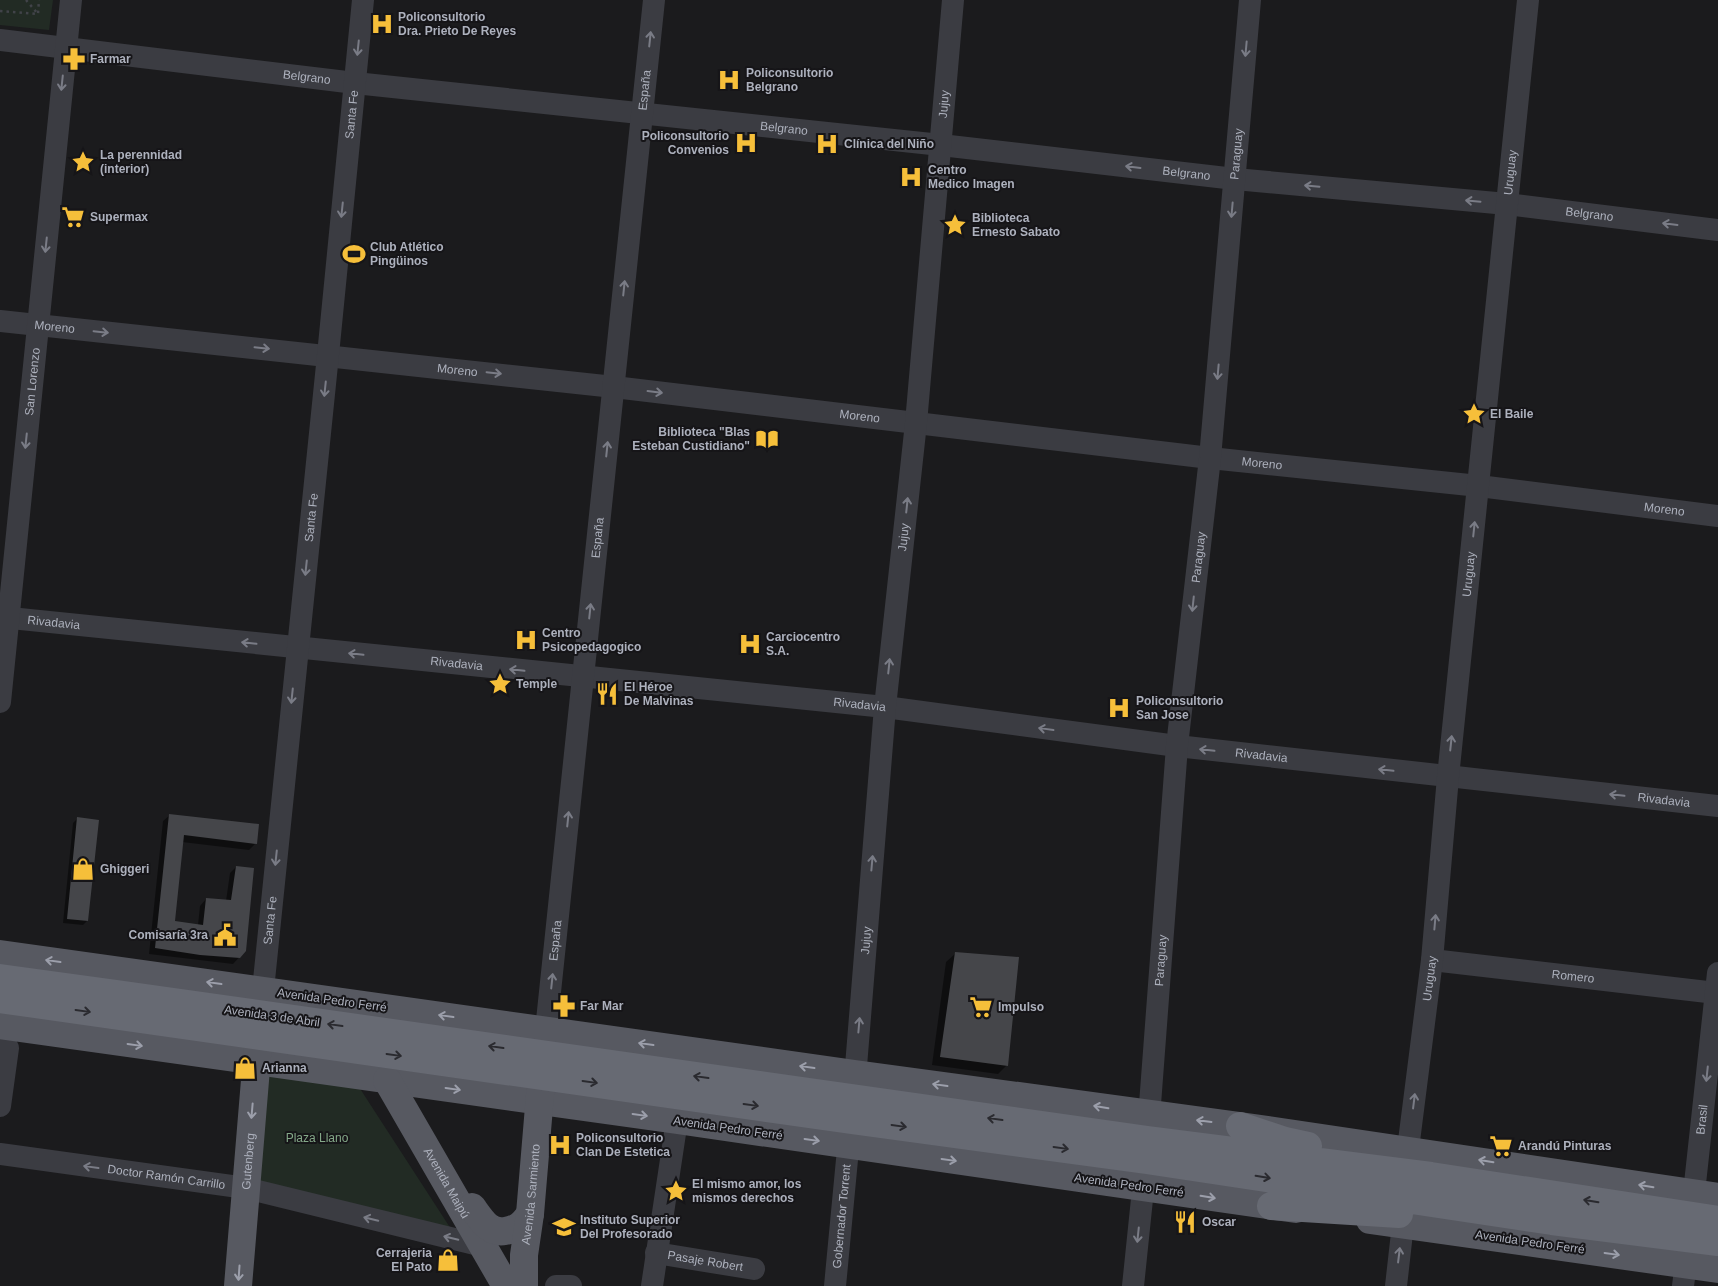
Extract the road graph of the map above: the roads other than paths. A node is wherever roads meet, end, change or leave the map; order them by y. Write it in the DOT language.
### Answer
graph roads {
  1 [pos="71,0"];
  2 [pos="363,0"];
  3 [pos="654,0"];
  4 [pos="953,0"];
  5 [pos="1250,0"];
  6 [pos="1528,0"];
  7 [pos="0,40"];
  8 [pos="66,48"];
  9 [pos="355,83"];
  10 [pos="643,113"];
  11 [pos="941,145"];
  12 [pos="1235,179"];
  13 [pos="1507,204"];
  14 [pos="1718,230"];
  15 [pos="0,321"];
  16 [pos="38,325"];
  17 [pos="328,355"];
  18 [pos="614,386"];
  19 [pos="916,423"];
  20 [pos="1210,458"];
  21 [pos="1478,486"];
  22 [pos="1718,516"];
  23 [pos="4,618"];
  24 [pos="297,648"];
  25 [pos="583,677"];
  26 [pos="0,702"];
  27 [pos="885,707"];
  28 [pos="1178,746"];
  29 [pos="1448,777"];
  30 [pos="1718,806"];
  31 [pos="0,954"];
  32 [pos="1432,960"];
  33 [pos="0,978"];
  34 [pos="1717,983"];
  35 [pos="0,999"];
  36 [pos="260,1013"];
  37 [pos="0,1026"];
  38 [pos="0,1035"];
  39 [pos="256,1062"];
  40 [pos="543,1065"];
  41 [pos="387,1080"];
  42 [pos="0,1106"];
  43 [pos="852,1110"];
  44 [pos="677,1120"];
  45 [pos="1240,1126"];
  46 [pos="421,1138"];
  47 [pos="1147,1138"];
  48 [pos="1408,1150"];
  49 [pos="0,1154"];
  50 [pos="1431,1176"];
  51 [pos="1143,1187"];
  52 [pos="246,1188"];
  53 [pos="1271,1206"];
  54 [pos="1698,1211"];
  55 [pos="530,1214"];
  56 [pos="1718,1220"];
  57 [pos="1552,1221"];
  58 [pos="1403,1224"];
  59 [pos="1718,1242"];
  60 [pos="484,1246"];
  61 [pos="656,1253"];
  62 [pos="754,1269"];
  63 [pos="1718,1269"];
  64 [pos="1684,1275"];
  65 [pos="238,1286"];
  66 [pos="506,1286"];
  67 [pos="524,1286"];
  68 [pos="556,1286"];
  69 [pos="571,1286"];
  70 [pos="652,1286"];
  71 [pos="835,1286"];
  72 [pos="1133,1286"];
  73 [pos="1396,1286"];
  1 -- 8 [label="street, San Lorenzo"];
  2 -- 9 [label="street, Santa Fe, one-way"];
  10 -- 3 [label="street, España, one-way"];
  4 -- 11 [label="street, Jujuy"];
  5 -- 12 [label="street, Paraguay, one-way"];
  6 -- 13 [label="street, Uruguay"];
  7 -- 8 [label="street, Belgrano"];
  8 -- 9 [label="street, Belgrano"];
  8 -- 16 [label="street, San Lorenzo, one-way"];
  9 -- 10 [label="street, Belgrano"];
  9 -- 17 [label="street, Santa Fe, one-way"];
  10 -- 11 [label="street, Belgrano"];
  18 -- 10 [label="street, España, one-way"];
  12 -- 11 [label="street, Belgrano, one-way"];
  11 -- 19 [label="street, Jujuy"];
  13 -- 12 [label="street, Belgrano, one-way"];
  12 -- 20 [label="street, Paraguay, one-way"];
  14 -- 13 [label="street, Belgrano, one-way"];
  13 -- 21 [label="street, Uruguay"];
  15 -- 16 [label="street, Moreno"];
  16 -- 17 [label="street, Moreno, one-way"];
  16 -- 23 [label="street, San Lorenzo, one-way"];
  17 -- 18 [label="street, Moreno, one-way"];
  17 -- 24 [label="street, Santa Fe, one-way"];
  18 -- 19 [label="street, Moreno, one-way"];
  25 -- 18 [label="street, España, one-way"];
  19 -- 20 [label="street, Moreno"];
  27 -- 19 [label="street, Jujuy, one-way"];
  20 -- 21 [label="street, Moreno"];
  20 -- 28 [label="street, Paraguay, one-way"];
  21 -- 22 [label="street, Moreno"];
  29 -- 21 [label="street, Uruguay, one-way"];
  24 -- 23 [label="street, Rivadavia, one-way"];
  23 -- 26 [label="street, San Lorenzo"];
  25 -- 24 [label="street, Rivadavia, one-way"];
  24 -- 36 [label="street, Santa Fe, one-way"];
  25 -- 27 [label="street, Rivadavia"];
  40 -- 25 [label="street, España, one-way"];
  28 -- 27 [label="street, Rivadavia, one-way"];
  43 -- 27 [label="street, Jujuy, one-way"];
  29 -- 28 [label="street, Rivadavia, one-way"];
  28 -- 47 [label="street, Paraguay"];
  30 -- 29 [label="street, Rivadavia, one-way"];
  32 -- 29 [label="street, Uruguay, one-way"];
  36 -- 31 [label="main road, Avenida 3 de Abril, one-way"];
  32 -- 34 [label="street, Romero"];
  48 -- 32 [label="street, Uruguay, one-way"];
  33 -- 36 [label="highway, Avenida 3 de Abril"];
  34 -- 54 [label="street, Brasil, one-way"];
  35 -- 36 [label="highway, Avenida 3 de Abril, one-way"];
  36 -- 39 [label="main road, Gutenberg"];
  36 -- 40 [label="highway, Avenida 3 de Abril"];
  40 -- 36 [label="main road, Avenida Pedro Ferré, one-way"];
  37 -- 39 [label="main road, one-way"];
  38 -- 42 [label="street"];
  39 -- 41 [label="main road"];
  39 -- 52 [label="main road, Gutenberg, one-way"];
  41 -- 40 [label="main road, one-way"];
  40 -- 43 [label="highway, Avenida Pedro Ferré"];
  43 -- 40 [label="main road, Avenida Pedro Ferré, one-way"];
  40 -- 44 [label="main road, Avenida Pedro Ferré, one-way"];
  40 -- 55 [label="main road, Avenida Sarmiento"];
  41 -- 46 [label="main road, Avenida Maipú"];
  44 -- 43 [label="main road, Avenida Pedro Ferré, one-way"];
  43 -- 47 [label="highway, Avenida Pedro Ferré"];
  47 -- 43 [label="main road, Avenida Pedro Ferré, one-way"];
  43 -- 51 [label="main road, Avenida Pedro Ferré, one-way"];
  43 -- 71 [label="street, Gobernador Torrent"];
  44 -- 61 [label="street"];
  45 -- 47 [label="main road, Avenida Pedro Ferré, one-way"];
  45 -- 48 [label="main road, Avenida Pedro Ferré"];
  45 -- 50 [label="highway"];
  46 -- 55 [label="main road"];
  46 -- 60 [label="main road, Avenida Maipú"];
  47 -- 50 [label="highway, Avenida Pedro Ferré"];
  47 -- 51 [label="street, Paraguay"];
  47 -- 57 [label="highway, Avenida Pedro Ferré, one-way"];
  54 -- 48 [label="main road, Avenida Pedro Ferré, one-way"];
  52 -- 49 [label="street, Doctor Ramón Carrillo, one-way"];
  54 -- 50 [label="highway, Avenida Pedro Ferré, one-way"];
  51 -- 53 [label="main road, Avenida Pedro Ferré, one-way"];
  51 -- 72 [label="street, Paraguay, one-way"];
  60 -- 52 [label="street, Doctor Ramón Carrillo, one-way"];
  52 -- 65 [label="main road, Gutenberg, one-way"];
  53 -- 57 [label="highway"];
  53 -- 58 [label="main road, Avenida Pedro Ferré"];
  54 -- 56 [label="highway, Avenida Pedro Ferré"];
  54 -- 57 [label="highway, Avenida Pedro Ferré"];
  54 -- 59 [label="highway, Avenida Pedro Ferré"];
  54 -- 64 [label="street, Brasil"];
  55 -- 67 [label="main road, Avenida Sarmiento"];
  58 -- 64 [label="main road, Avenida Pedro Ferré, one-way"];
  73 -- 58 [label="street, one-way"];
  60 -- 66 [label="main road, Avenida Maipú"];
  61 -- 62 [label="street, Pasaje Robert"];
  61 -- 70 [label="street"];
  63 -- 64 [label="main road, Avenida Pedro Ferré"];
  68 -- 69 [label="street"];
}
